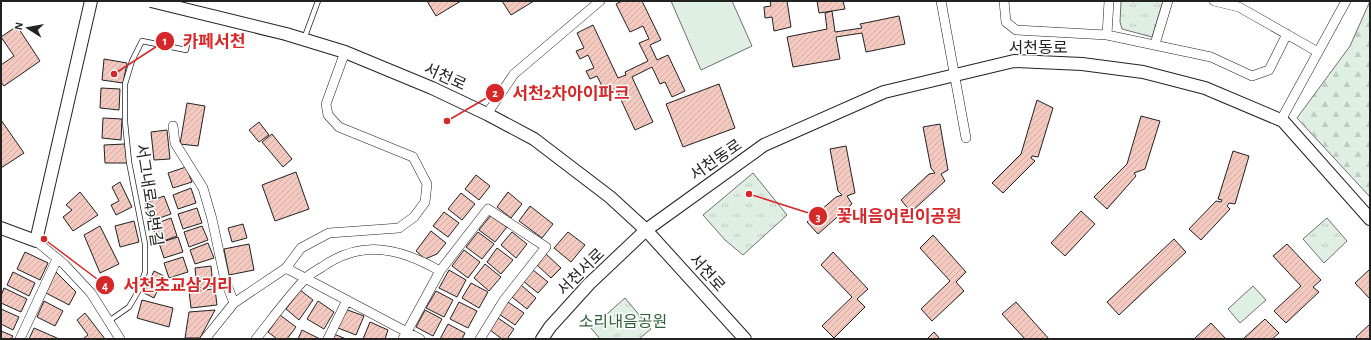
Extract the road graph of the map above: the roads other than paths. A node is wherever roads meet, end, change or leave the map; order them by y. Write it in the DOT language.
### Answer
graph roads {
  1 [pos="91,1"];
  2 [pos="150,1"];
  3 [pos="318,1"];
  4 [pos="600,1"];
  5 [pos="940,1"];
  6 [pos="1004,1"];
  7 [pos="1109,1"];
  8 [pos="1168,1"];
  9 [pos="1214,1"];
  10 [pos="1346,1"];
  11 [pos="1287,34"];
  12 [pos="1107,35"];
  13 [pos="188,38"];
  14 [pos="304,39"];
  15 [pos="1155,44"];
  16 [pos="345,52"];
  17 [pos="1318,52"];
  18 [pos="954,75"];
  19 [pos="487,114"];
  20 [pos="1281,120"];
  21 [pos="173,126"];
  22 [pos="966,138"];
  23 [pos="1370,218"];
  24 [pos="1,228"];
  25 [pos="646,230"];
  26 [pos="36,241"];
  27 [pos="57,259"];
  28 [pos="286,268"];
  29 [pos="440,271"];
  30 [pos="306,278"];
  31 [pos="347,300"];
  32 [pos="234,303"];
  33 [pos="109,321"];
  34 [pos="405,336"];
  35 [pos="20,339"];
  36 [pos="120,339"];
  37 [pos="206,339"];
  38 [pos="256,339"];
  39 [pos="328,339"];
  40 [pos="420,339"];
  41 [pos="480,339"];
  42 [pos="542,339"];
  43 [pos="745,339"];
  1 -- 26 [label="street"];
  2 -- 14 [label="street, 서천로, bridge"];
  3 -- 14 [label="lane"];
  4 -- 19 [label="street"];
  5 -- 18 [label="street"];
  6 -- 12 [label="street"];
  7 -- 12 [label="street"];
  8 -- 15 [label="street"];
  9 -- 11 [label="street"];
  10 -- 17 [label="street"];
  11 -- 15 [label="street"];
  11 -- 17 [label="street"];
  12 -- 15 [label="street"];
  13 -- 33 [label="lane, 서그내로49번길"];
  14 -- 16 [label="street, 서천로"];
  16 -- 19 [label="street, 서천로"];
  16 -- 28 [label="street"];
  17 -- 20 [label="street"];
  18 -- 20 [label="street, 서천동로"];
  18 -- 22 [label="street"];
  18 -- 25 [label="street, 서천동로"];
  19 -- 25 [label="street, 서천로"];
  20 -- 23 [label="street, 서천동로"];
  21 -- 32 [label="street"];
  24 -- 26 [label="street"];
  25 -- 42 [label="street, 서천서로"];
  25 -- 43 [label="street, 서천로"];
  26 -- 27 [label="street"];
  27 -- 33 [label="street"];
  27 -- 35 [label="street"];
  28 -- 30 [label="street"];
  28 -- 32 [label="street"];
  29 -- 30 [label="street"];
  29 -- 34 [label="street"];
  29 -- 41 [label="street"];
  30 -- 31 [label="street"];
  30 -- 38 [label="street"];
  31 -- 34 [label="street"];
  31 -- 39 [label="street"];
  32 -- 37 [label="street"];
  33 -- 36 [label="street"];
  34 -- 40 [label="street"];
}
